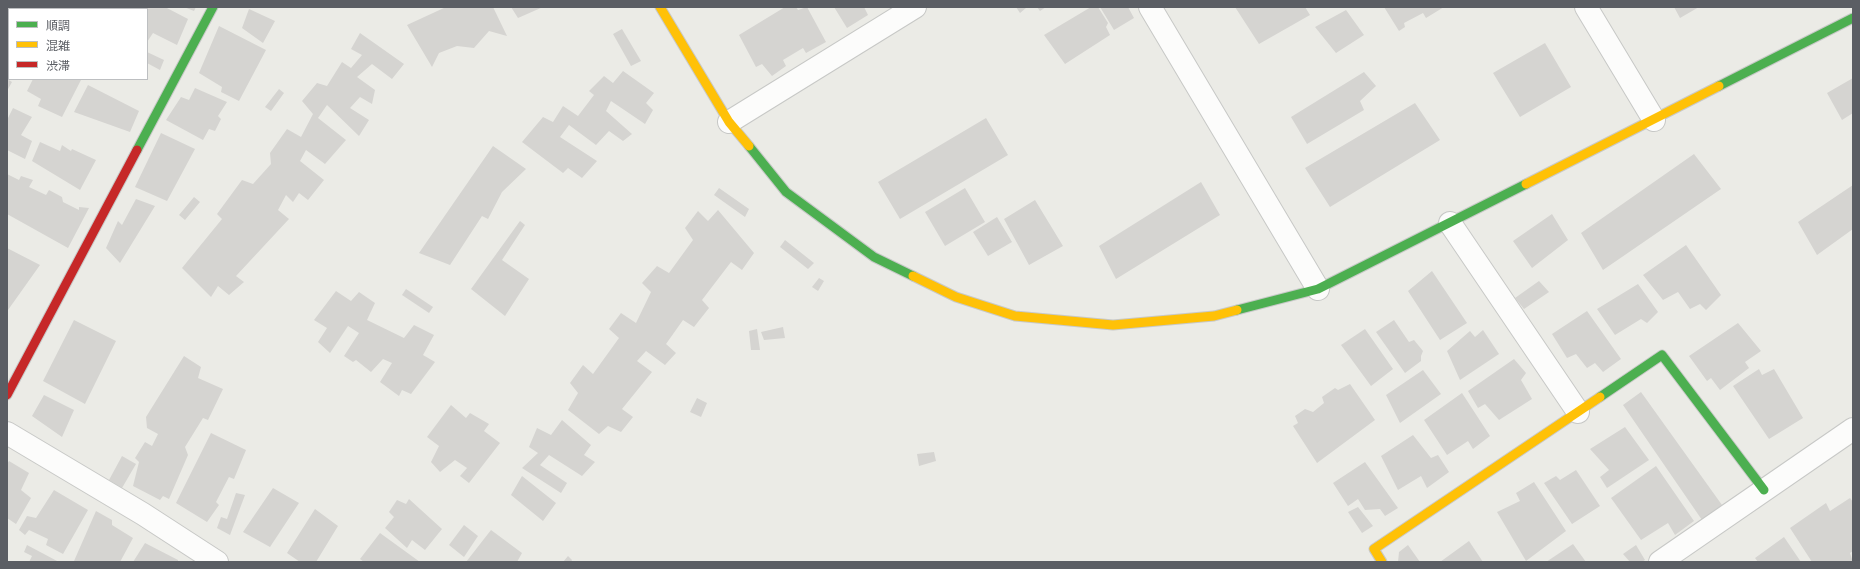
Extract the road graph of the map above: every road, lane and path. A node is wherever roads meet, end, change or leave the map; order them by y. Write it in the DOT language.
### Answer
graph roads {
  1 [pos="213,7"];
  2 [pos="660,7"];
  3 [pos="915,7"];
  4 [pos="1150,7"];
  5 [pos="1586,7"];
  6 [pos="1853,18"];
  7 [pos="1654,120"];
  8 [pos="730,122"];
  9 [pos="1450,223"];
  10 [pos="1318,289"];
  11 [pos="7,396"];
  12 [pos="1578,412"];
  13 [pos="1853,429"];
  14 [pos="7,433"];
  15 [pos="1764,490"];
  16 [pos="217,562"];
  17 [pos="1382,562"];
  18 [pos="1660,562"];
  1 -- 11 [label="street"];
  2 -- 8 [label="street"];
  3 -- 8 [label="street"];
  4 -- 10 [label="street"];
  5 -- 7 [label="street"];
  6 -- 7 [label="street"];
  7 -- 9 [label="street"];
  8 -- 10 [label="street"];
  9 -- 10 [label="street"];
  9 -- 12 [label="street"];
  12 -- 15 [label="street"];
  12 -- 17 [label="street"];
  13 -- 15 [label="street"];
  14 -- 16 [label="street"];
  15 -- 18 [label="street"];
}
